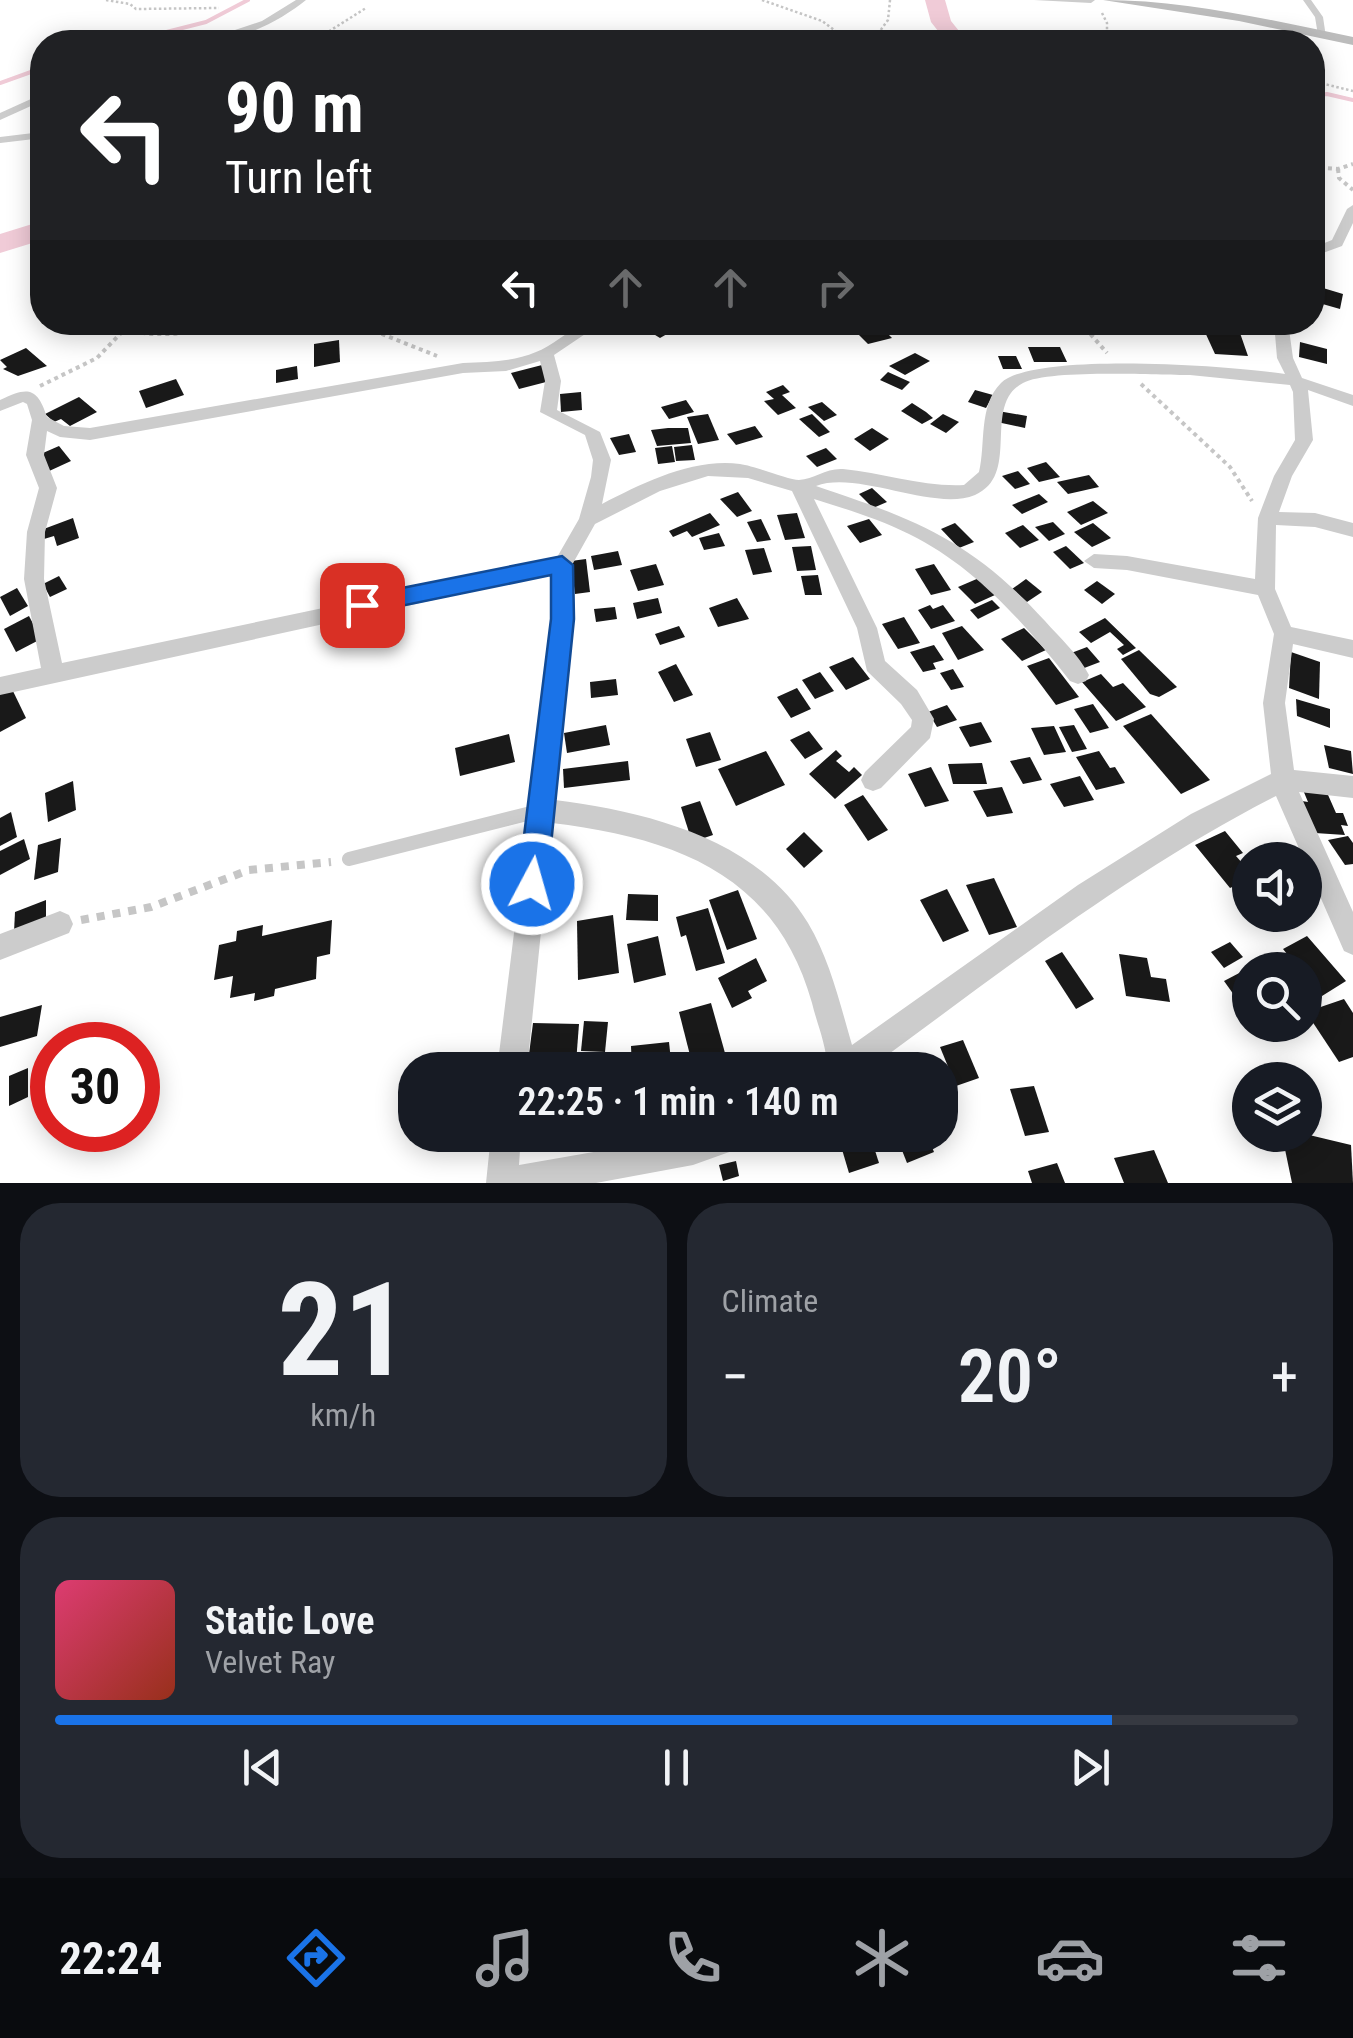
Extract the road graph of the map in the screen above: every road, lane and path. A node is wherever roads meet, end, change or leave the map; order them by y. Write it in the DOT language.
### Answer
graph roads {
  1 [pos="106,0"];
  2 [pos="302,0"];
  3 [pos="762,0"];
  4 [pos="890,0"];
  5 [pos="1038,0"];
  6 [pos="1092,0"];
  7 [pos="1109,0"];
  8 [pos="1307,0"];
  9 [pos="219,8"];
  10 [pos="366,8"];
  11 [pos="243,30"];
  12 [pos="331,30"];
  13 [pos="834,30"];
  14 [pos="881,30"];
  15 [pos="1302,30"];
  16 [pos="1322,30"];
  17 [pos="1325,34"];
  18 [pos="1353,41"];
  19 [pos="1325,84"];
  20 [pos="1353,90"];
  21 [pos="30,103"];
  22 [pos="0,117"];
  23 [pos="30,137"];
  24 [pos="0,140"];
  25 [pos="1353,164"];
  26 [pos="1325,168"];
  27 [pos="1338,168"];
  28 [pos="1353,190"];
  29 [pos="1353,209"];
  30 [pos="1325,248"];
  31 [pos="120,335"];
  32 [pos="383,335"];
  33 [pos="572,335"];
  34 [pos="1092,335"];
  35 [pos="1283,335"];
  36 [pos="546,354"];
  37 [pos="462,368"];
  38 [pos="1126,370"];
  39 [pos="1298,384"];
  40 [pos="24,395"];
  41 [pos="1353,401"];
  42 [pos="0,406"];
  43 [pos="40,420"];
  44 [pos="799,487"];
  45 [pos="1267,518"];
  46 [pos="588,519"];
  47 [pos="1353,530"];
  48 [pos="1094,562"];
  49 [pos="562,565"];
  50 [pos="1265,589"];
  51 [pos="1284,634"];
  52 [pos="1353,649"];
  53 [pos="58,672"];
  54 [pos="1078,675"];
  55 [pos="0,686"];
  56 [pos="873,780"];
  57 [pos="1284,780"];
  58 [pos="1353,787"];
  59 [pos="540,810"];
  60 [pos="349,859"];
  61 [pos="60,924"];
  62 [pos="1353,942"];
  63 [pos="0,947"];
  64 [pos="514,1052"];
  65 [pos="838,1052"];
  66 [pos="867,1052"];
  67 [pos="509,1152"];
  68 [pos="683,1152"];
  69 [pos="514,1182"];
  1 -- 9 [label="path"];
  2 -- 11 [label="street"];
  3 -- 13 [label="path"];
  4 -- 14 [label="path"];
  5 -- 6 [label="street"];
  7 -- 15 [label="street"];
  8 -- 16 [label="street"];
  10 -- 12 [label="path"];
  17 -- 18 [label="street"];
  19 -- 20 [label="path"];
  21 -- 22 [label="street"];
  23 -- 24 [label="lane"];
  25 -- 27 [label="path"];
  26 -- 27 [label="path"];
  27 -- 28 [label="path"];
  29 -- 30 [label="street"];
  31 -- 40 [label="path"];
  32 -- 37 [label="path"];
  33 -- 36 [label="street"];
  34 -- 38 [label="path"];
  35 -- 39 [label="street"];
  36 -- 37 [label="street"];
  36 -- 46 [label="street"];
  37 -- 43 [label="street"];
  38 -- 39 [label="street"];
  38 -- 44 [label="street"];
  38 -- 45 [label="path"];
  39 -- 41 [label="street"];
  39 -- 45 [label="street"];
  40 -- 42 [label="street"];
  40 -- 43 [label="street"];
  43 -- 53 [label="street"];
  44 -- 46 [label="street"];
  44 -- 54 [label="street"];
  44 -- 56 [label="street"];
  45 -- 47 [label="street"];
  45 -- 50 [label="street"];
  46 -- 49 [label="street"];
  48 -- 50 [label="street"];
  49 -- 53 [label="street"];
  49 -- 59 [label="street"];
  50 -- 51 [label="street"];
  51 -- 52 [label="street"];
  51 -- 57 [label="street"];
  53 -- 55 [label="street"];
  57 -- 58 [label="street"];
  57 -- 62 [label="street"];
  57 -- 66 [label="street"];
  59 -- 60 [label="lane"];
  59 -- 64 [label="street"];
  59 -- 65 [label="street"];
  60 -- 61 [label="path"];
  61 -- 63 [label="street"];
  67 -- 69 [label="street"];
  68 -- 69 [label="street"];
}
